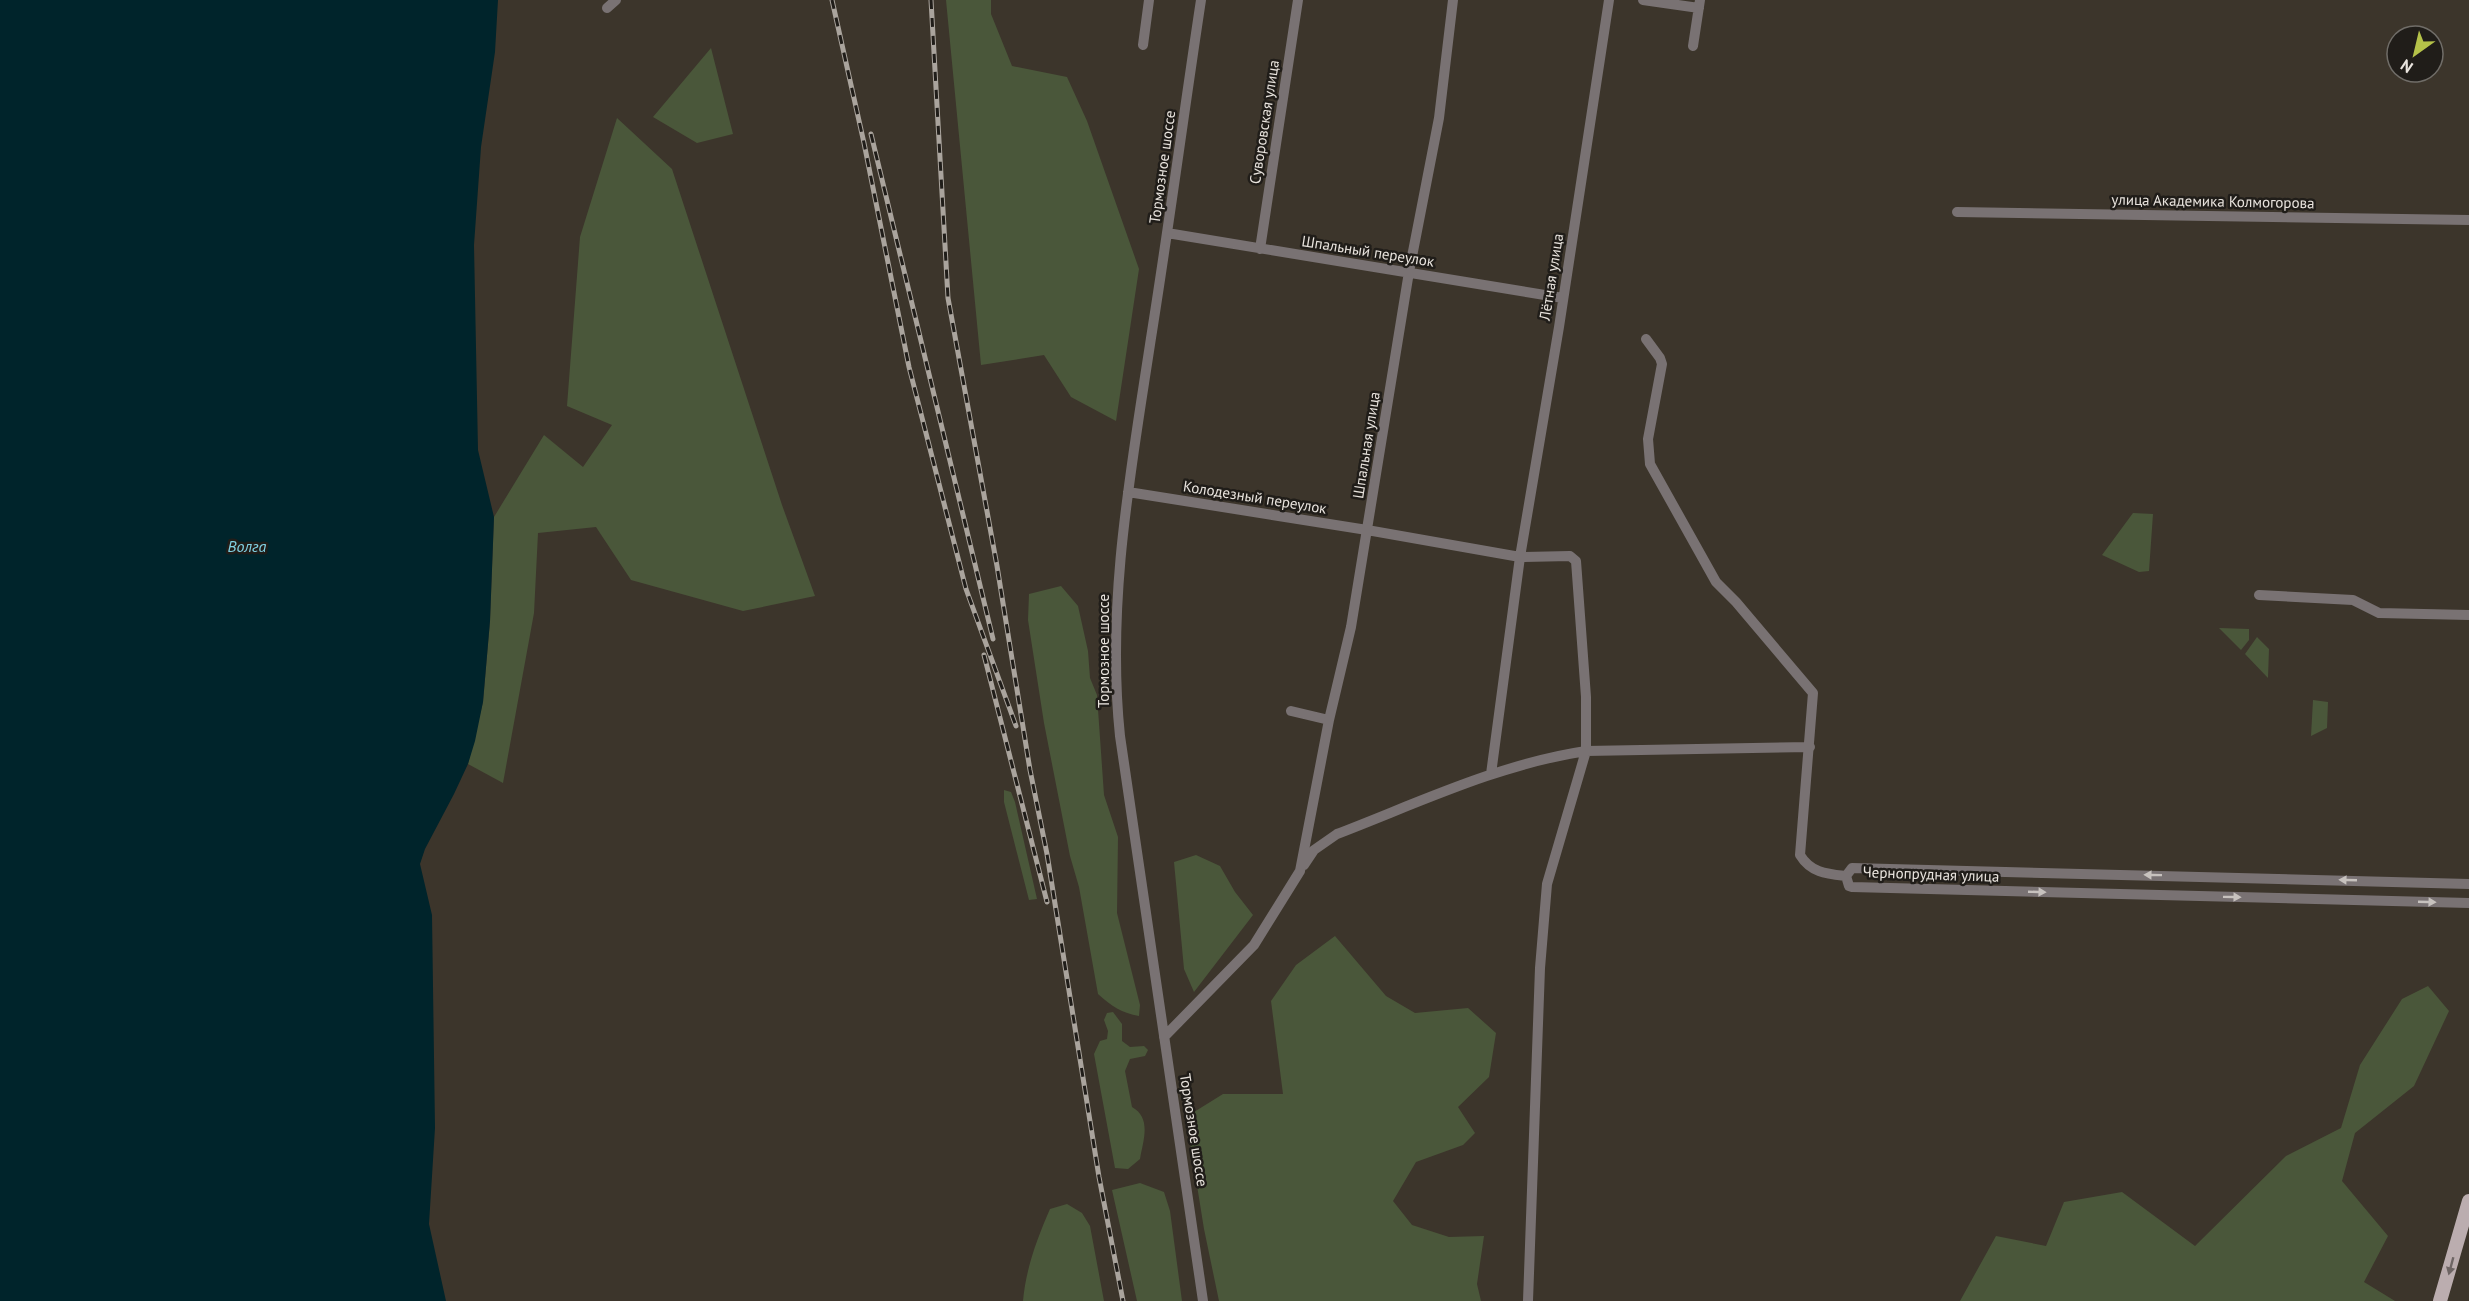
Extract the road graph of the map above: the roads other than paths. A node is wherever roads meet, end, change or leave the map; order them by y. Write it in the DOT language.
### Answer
graph roads {
  1 [pos="616,0"];
  2 [pos="1149,0"];
  3 [pos="1201,0"];
  4 [pos="1298,0"];
  5 [pos="1453,0"];
  6 [pos="1609,0"];
  7 [pos="1643,0"];
  8 [pos="1700,4"];
  9 [pos="607,8"];
  10 [pos="1143,45"];
  11 [pos="1693,46"];
  12 [pos="1957,212"];
  13 [pos="2469,220"];
  14 [pos="1167,233"];
  15 [pos="1260,249"];
  16 [pos="1409,272"];
  17 [pos="1563,298"];
  18 [pos="1646,339"];
  19 [pos="1128,492"];
  20 [pos="1367,530"];
  21 [pos="1520,557"];
  22 [pos="2259,595"];
  23 [pos="2469,615"];
  24 [pos="1291,711"];
  25 [pos="1329,720"];
  26 [pos="1810,747"];
  27 [pos="1586,751"];
  28 [pos="1491,774"];
  29 [pos="1300,871"];
  30 [pos="1846,876"];
  31 [pos="2469,884"];
  32 [pos="2469,903"];
  33 [pos="1164,1037"];
  34 [pos="2469,1202"];
  35 [pos="1203,1301"];
  36 [pos="1528,1301"];
  37 [pos="2440,1301"];
  1 -- 9 [label="street"];
  2 -- 10 [label="street"];
  3 -- 14 [label="street, Тормозное шоссе"];
  4 -- 15 [label="street, Суворовская улица"];
  5 -- 16 [label="street, Шпальная улица"];
  6 -- 17 [label="street, Лётная улица"];
  7 -- 8 [label="street"];
  8 -- 11 [label="street"];
  12 -- 13 [label="street, улица Академика Колмогорова"];
  14 -- 15 [label="street, Шпальный переулок"];
  14 -- 19 [label="street, Тормозное шоссе"];
  15 -- 16 [label="street, Шпальный переулок"];
  16 -- 17 [label="street, Шпальный переулок"];
  16 -- 20 [label="street, Шпальная улица"];
  17 -- 21 [label="street, Лётная улица"];
  18 -- 26 [label="street"];
  19 -- 20 [label="street, Колодезный переулок"];
  19 -- 33 [label="street, Тормозное шоссе"];
  20 -- 21 [label="street, Колодезный переулок"];
  20 -- 25 [label="street, Шпальная улица"];
  21 -- 27 [label="street, Колодезный переулок"];
  21 -- 28 [label="street, Лётная улица"];
  22 -- 23 [label="street"];
  24 -- 25 [label="street"];
  25 -- 29 [label="street, Шпальная улица"];
  26 -- 27 [label="street"];
  26 -- 30 [label="street"];
  27 -- 28 [label="street"];
  27 -- 36 [label="street, Колодезный переулок"];
  28 -- 29 [label="street"];
  29 -- 33 [label="street, Шпальная улица"];
  31 -- 30 [label="street, Чернопрудная улица, one-way"];
  30 -- 32 [label="street, Чернопрудная улица, one-way"];
  33 -- 35 [label="street, Тормозное шоссе"];
  34 -- 37 [label="main road, one-way"];
}
